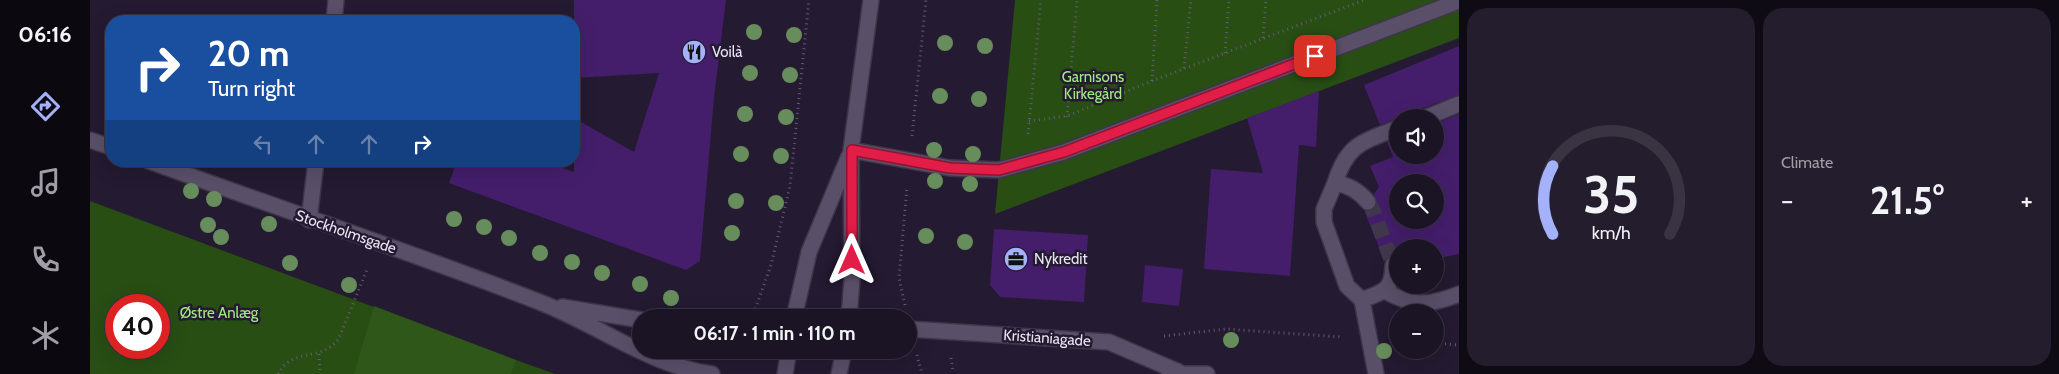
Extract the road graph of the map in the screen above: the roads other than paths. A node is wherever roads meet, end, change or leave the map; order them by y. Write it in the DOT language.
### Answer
graph roads {
  1 [pos="336,0"];
  2 [pos="871,0"];
  3 [pos="1459,1"];
  4 [pos="335,15"];
  5 [pos="1459,104"];
  6 [pos="1444,110"];
  7 [pos="1389,132"];
  8 [pos="90,140"];
  9 [pos="105,145"];
  10 [pos="852,150"];
  11 [pos="165,167"];
  12 [pos="315,167"];
  13 [pos="1335,183"];
  14 [pos="1368,202"];
  15 [pos="309,220"];
  16 [pos="1389,286"];
  17 [pos="1385,291"];
  18 [pos="1459,294"];
  19 [pos="1362,300"];
  20 [pos="543,304"];
  21 [pos="796,309"];
  22 [pos="850,309"];
  23 [pos="632,319"];
  24 [pos="917,330"];
  25 [pos="787,359"];
  26 [pos="842,359"];
  27 [pos="1172,373"];
  28 [pos="712,374"];
  29 [pos="785,374"];
  30 [pos="839,374"];
  31 [pos="1207,374"];
  32 [pos="1376,374"];
  1 -- 4 [label="street"];
  2 -- 10 [label="street"];
  3 -- 10 [label="street"];
  5 -- 6 [label="street"];
  7 -- 13 [label="street"];
  8 -- 9 [label="street"];
  10 -- 21 [label="street"];
  10 -- 22 [label="street"];
  11 -- 15 [label="street, Stockholmsgade"];
  12 -- 15 [label="street"];
  13 -- 14 [label="street"];
  13 -- 19 [label="street"];
  15 -- 20 [label="street, Stockholmsgade"];
  16 -- 17 [label="street"];
  17 -- 18 [label="street"];
  17 -- 19 [label="street"];
  19 -- 32 [label="street"];
  20 -- 23 [label="street, Stockholmsgade"];
  20 -- 28 [label="street, Stockholmsgade"];
  24 -- 27 [label="street, Kristianiagade"];
  25 -- 29 [label="street"];
  26 -- 30 [label="street"];
  27 -- 31 [label="street, Kristianiagade"];
}
